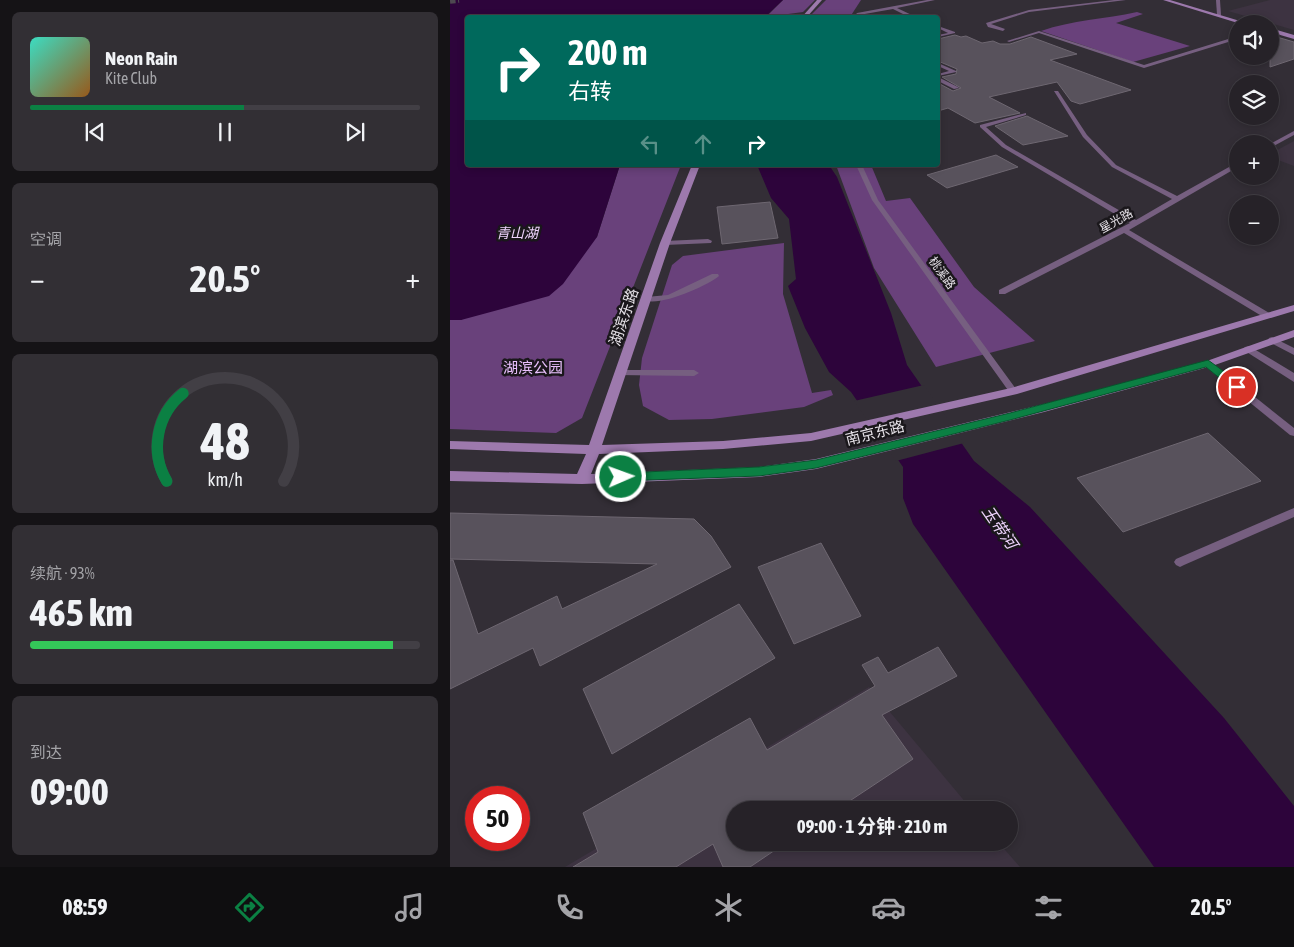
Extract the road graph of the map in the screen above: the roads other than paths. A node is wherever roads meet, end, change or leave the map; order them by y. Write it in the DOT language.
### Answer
graph roads {
  1 [pos="820,0"];
  2 [pos="933,0"];
  3 [pos="1124,0"];
  4 [pos="1165,0"];
  5 [pos="1218,0"];
  6 [pos="893,8"];
  7 [pos="806,15"];
  8 [pos="856,15"];
  9 [pos="909,15"];
  10 [pos="1219,15"];
  11 [pos="1229,18"];
  12 [pos="940,28"];
  13 [pos="1003,30"];
  14 [pos="1279,33"];
  15 [pos="940,36"];
  16 [pos="1294,37"];
  17 [pos="1229,40"];
  18 [pos="1009,41"];
  19 [pos="940,65"];
  20 [pos="940,75"];
  21 [pos="940,80"];
  22 [pos="956,88"];
  23 [pos="1056,92"];
  24 [pos="1024,114"];
  25 [pos="1294,133"];
  26 [pos="1279,141"];
  27 [pos="695,167"];
  28 [pos="860,167"];
  29 [pos="1229,169"];
  30 [pos="1177,199"];
  31 [pos="1135,223"];
  32 [pos="1124,230"];
  33 [pos="708,241"];
  34 [pos="665,243"];
  35 [pos="716,276"];
  36 [pos="1002,292"];
  37 [pos="646,299"];
  38 [pos="1294,308"];
  39 [pos="1268,316"];
  40 [pos="1294,333"];
  41 [pos="1272,340"];
  42 [pos="1249,349"];
  43 [pos="1294,352"];
  44 [pos="1208,364"];
  45 [pos="620,373"];
  46 [pos="694,373"];
  47 [pos="1294,378"];
  48 [pos="1013,391"];
  49 [pos="1294,433"];
  50 [pos="450,445"];
  51 [pos="594,450"];
  52 [pos="450,476"];
  53 [pos="582,479"];
  54 [pos="1294,512"];
  55 [pos="1180,562"];
  1 -- 7 [label="main road"];
  2 -- 6 [label="lane"];
  3 -- 13 [label="lane"];
  4 -- 10 [label="main road"];
  5 -- 10 [label="lane"];
  6 -- 8 [label="lane"];
  6 -- 9 [label="lane"];
  10 -- 11 [label="main road"];
  12 -- 15 [label="lane"];
  14 -- 16 [label="main road"];
  17 -- 18 [label="lane"];
  19 -- 20 [label="lane"];
  21 -- 22 [label="lane"];
  23 -- 30 [label="lane"];
  24 -- 31 [label="lane"];
  25 -- 26 [label="lane"];
  27 -- 34 [label="main road, 湖滨东路"];
  28 -- 48 [label="lane, 桃溪路"];
  29 -- 30 [label="lane, 星光路"];
  30 -- 31 [label="lane, 星光路"];
  31 -- 32 [label="lane, 星光路"];
  32 -- 36 [label="lane, 星光路"];
  32 -- 39 [label="lane"];
  33 -- 34 [label="lane"];
  34 -- 37 [label="main road, 湖滨东路"];
  35 -- 37 [label="lane"];
  37 -- 45 [label="main road, 湖滨东路"];
  38 -- 39 [label="main road, 南京东路"];
  39 -- 48 [label="main road, 南京东路"];
  40 -- 41 [label="main road, 南京东路"];
  41 -- 42 [label="main road, 南京东路"];
  41 -- 43 [label="lane"];
  42 -- 44 [label="main road, 南京东路"];
  42 -- 47 [label="street"];
  44 -- 49 [label="lane"];
  44 -- 53 [label="main road, 南京东路"];
  45 -- 46 [label="lane"];
  45 -- 51 [label="main road, 湖滨东路"];
  48 -- 51 [label="main road, 南京东路"];
  50 -- 51 [label="main road, 南京东路"];
  51 -- 53 [label="main road, 湖滨东路"];
  52 -- 53 [label="main road, 南京东路"];
  54 -- 55 [label="lane"];
}
